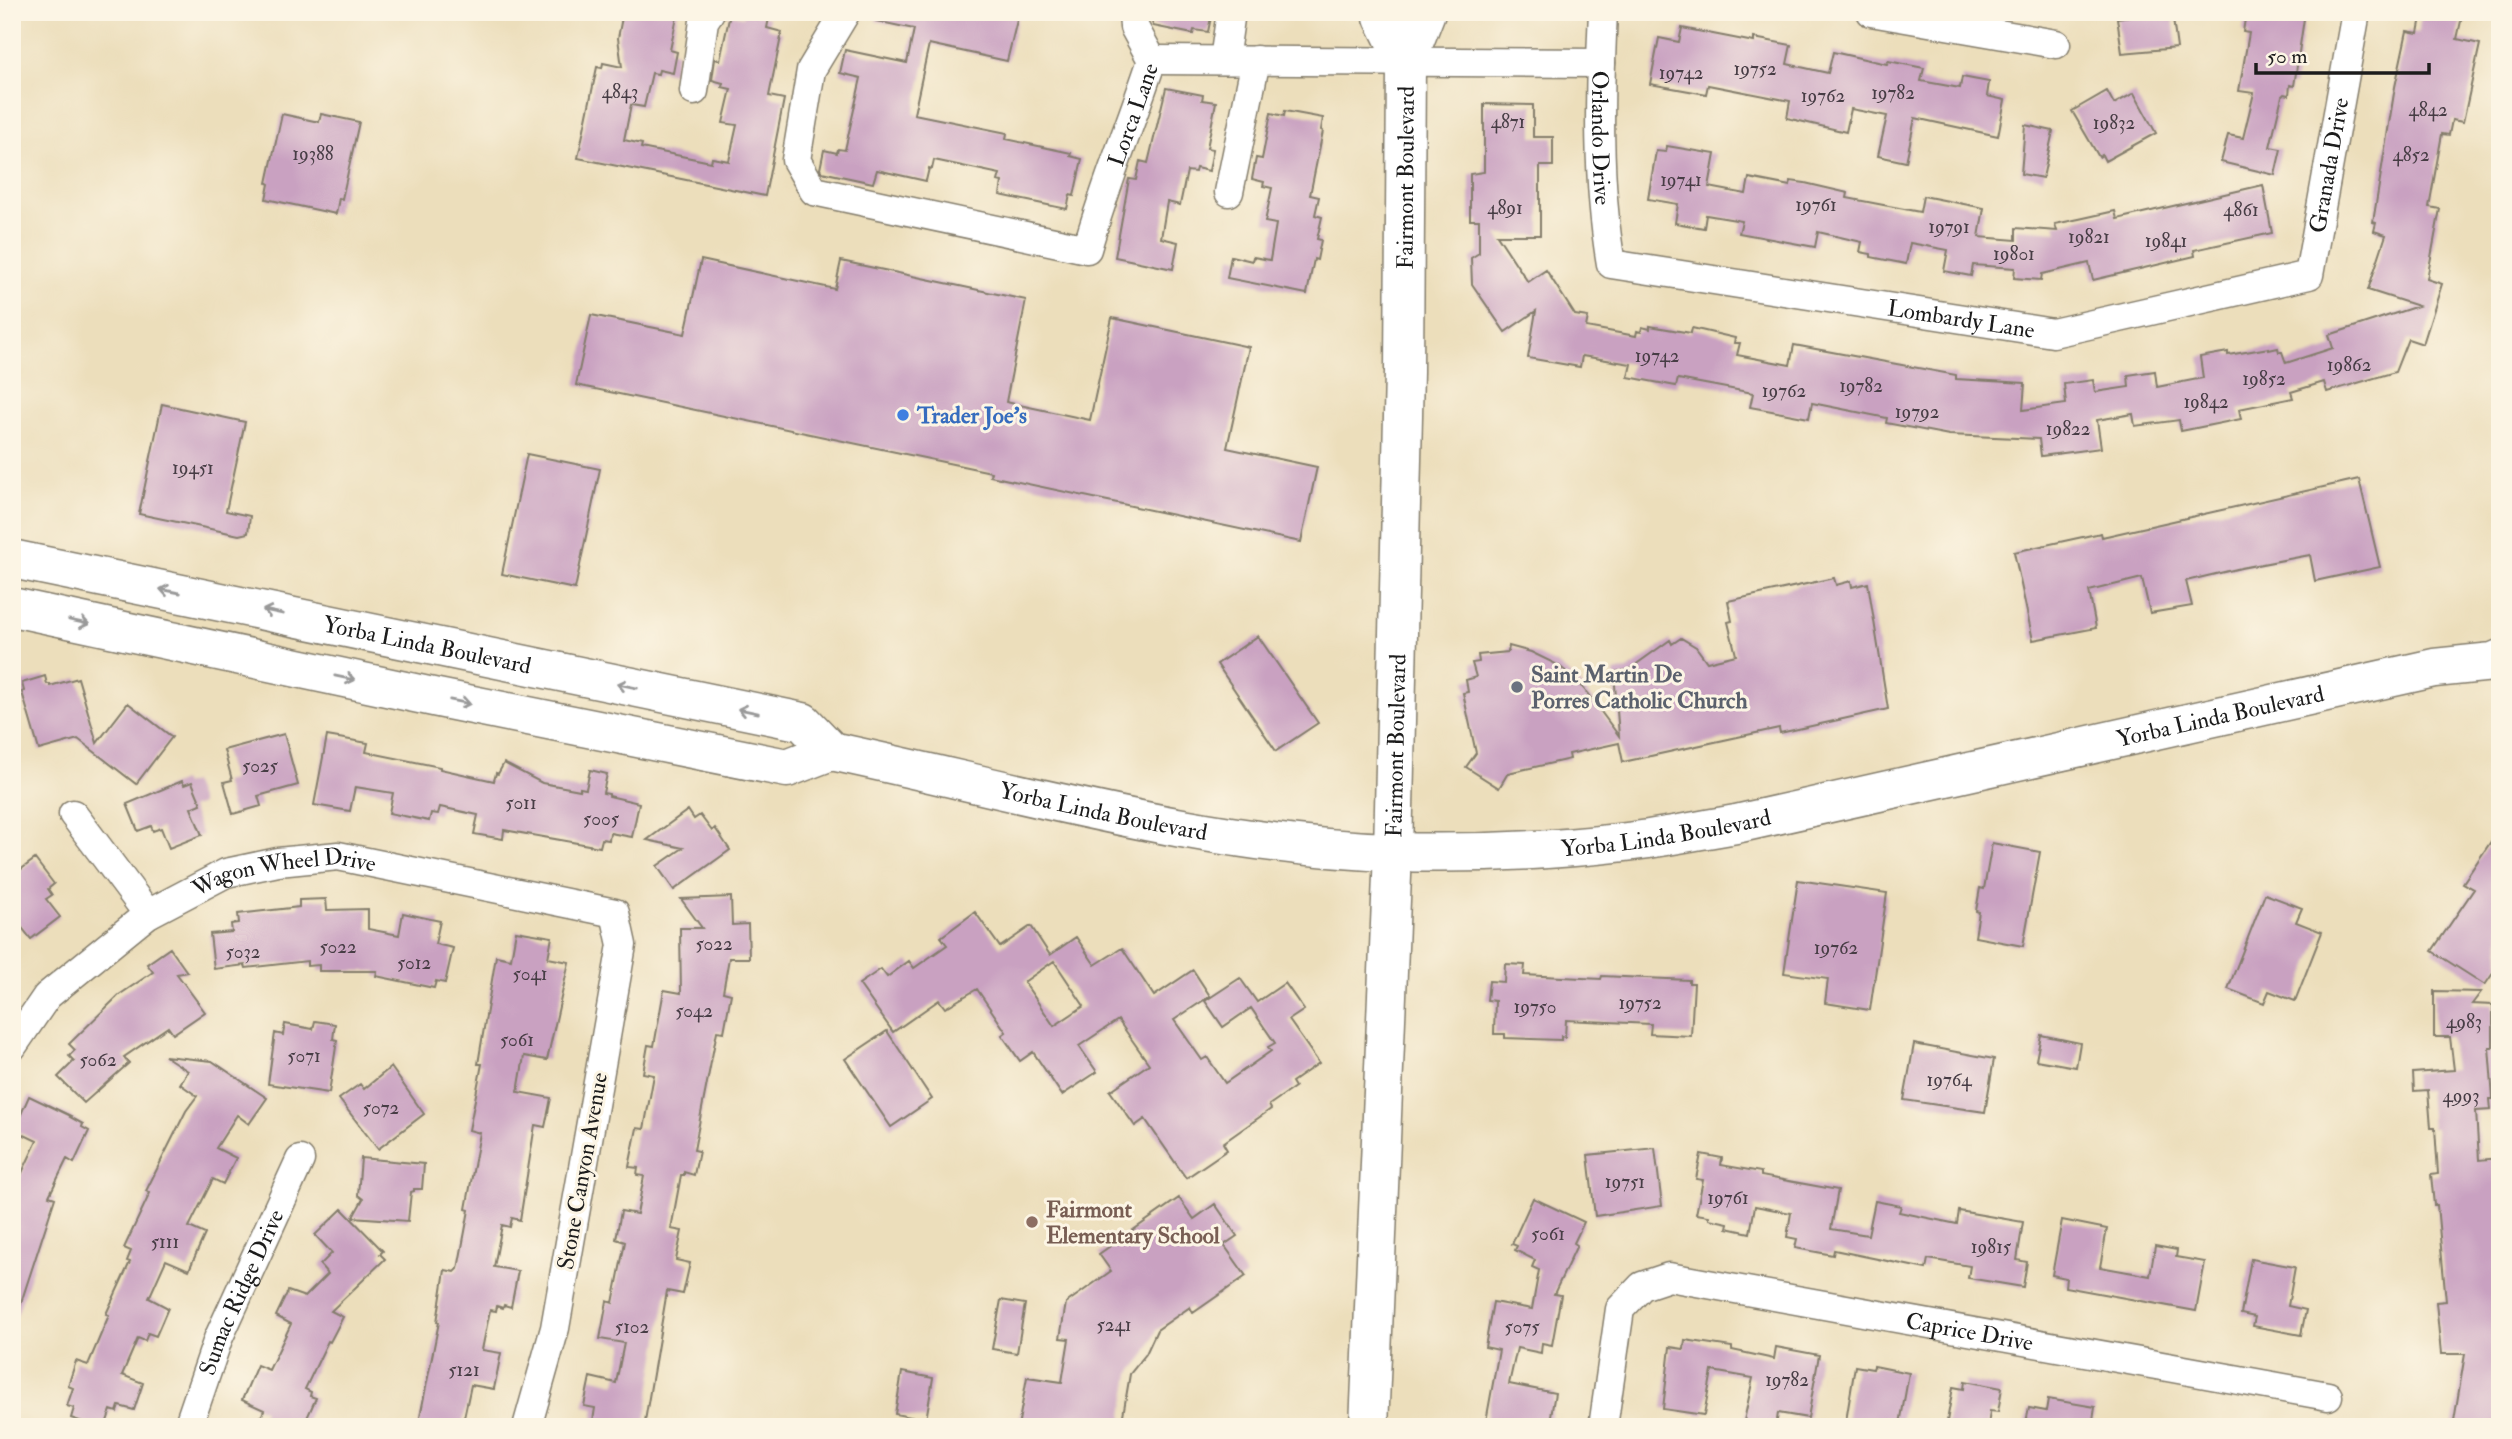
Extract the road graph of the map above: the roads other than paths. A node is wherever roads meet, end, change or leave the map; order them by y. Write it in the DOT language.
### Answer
graph roads {
  1 [pos="710,12"];
  2 [pos="1133,12"];
  3 [pos="1231,12"];
  4 [pos="1383,12"];
  5 [pos="1426,12"];
  6 [pos="1603,12"];
  7 [pos="1871,12"];
  8 [pos="2356,12"];
  9 [pos="835,14"];
  10 [pos="2056,44"];
  11 [pos="1152,60"];
  12 [pos="1224,60"];
  13 [pos="1256,60"];
  14 [pos="1406,63"];
  15 [pos="1601,63"];
  16 [pos="694,91"];
  17 [pos="1229,192"];
  18 [pos="1612,264"];
  19 [pos="2309,275"];
  20 [pos="12,559"];
  21 [pos="12,607"];
  22 [pos="402,640"];
  23 [pos="2497,662"];
  24 [pos="394,688"];
  25 [pos="831,751"];
  26 [pos="73,814"];
  27 [pos="1393,852"];
  28 [pos="615,913"];
  29 [pos="148,914"];
  30 [pos="12,1047"];
  31 [pos="300,1160"];
  32 [pos="2328,1396"];
  33 [pos="188,1427"];
  34 [pos="527,1427"];
  35 [pos="1369,1427"];
  36 [pos="1603,1427"];
  1 -- 16 [label="street"];
  2 -- 11 [label="street"];
  3 -- 12 [label="street"];
  4 -- 14 [label="main road, Fairmont Boulevard"];
  5 -- 14 [label="main road, Fairmont Boulevard"];
  6 -- 15 [label="street, Orlando Drive"];
  7 -- 10 [label="street"];
  8 -- 19 [label="street, Granada Drive"];
  9 -- 11 [label="street, Lorca Lane"];
  11 -- 12 [label="street, Lorca Lane"];
  12 -- 13 [label="street, Lorca Lane"];
  13 -- 14 [label="street, Lorca Lane"];
  13 -- 17 [label="street"];
  14 -- 15 [label="street, Lorca Lane"];
  14 -- 27 [label="main road, Fairmont Boulevard"];
  15 -- 18 [label="street, Orlando Drive"];
  18 -- 19 [label="street, Lombardy Lane"];
  22 -- 20 [label="main road, Yorba Linda Boulevard, one-way"];
  21 -- 24 [label="main road, one-way"];
  22 -- 24 [label="main road"];
  25 -- 22 [label="main road, Yorba Linda Boulevard, one-way"];
  23 -- 27 [label="main road, Yorba Linda Boulevard"];
  24 -- 25 [label="main road, one-way"];
  25 -- 27 [label="main road, Yorba Linda Boulevard"];
  26 -- 29 [label="street"];
  27 -- 35 [label="main road, Fairmont Boulevard"];
  28 -- 29 [label="street, Wagon Wheel Drive"];
  28 -- 34 [label="street, Stone Canyon Avenue"];
  29 -- 30 [label="street, Wagon Wheel Drive"];
  31 -- 33 [label="street, Sumac Ridge Drive"];
  32 -- 36 [label="street, Caprice Drive"];
}
